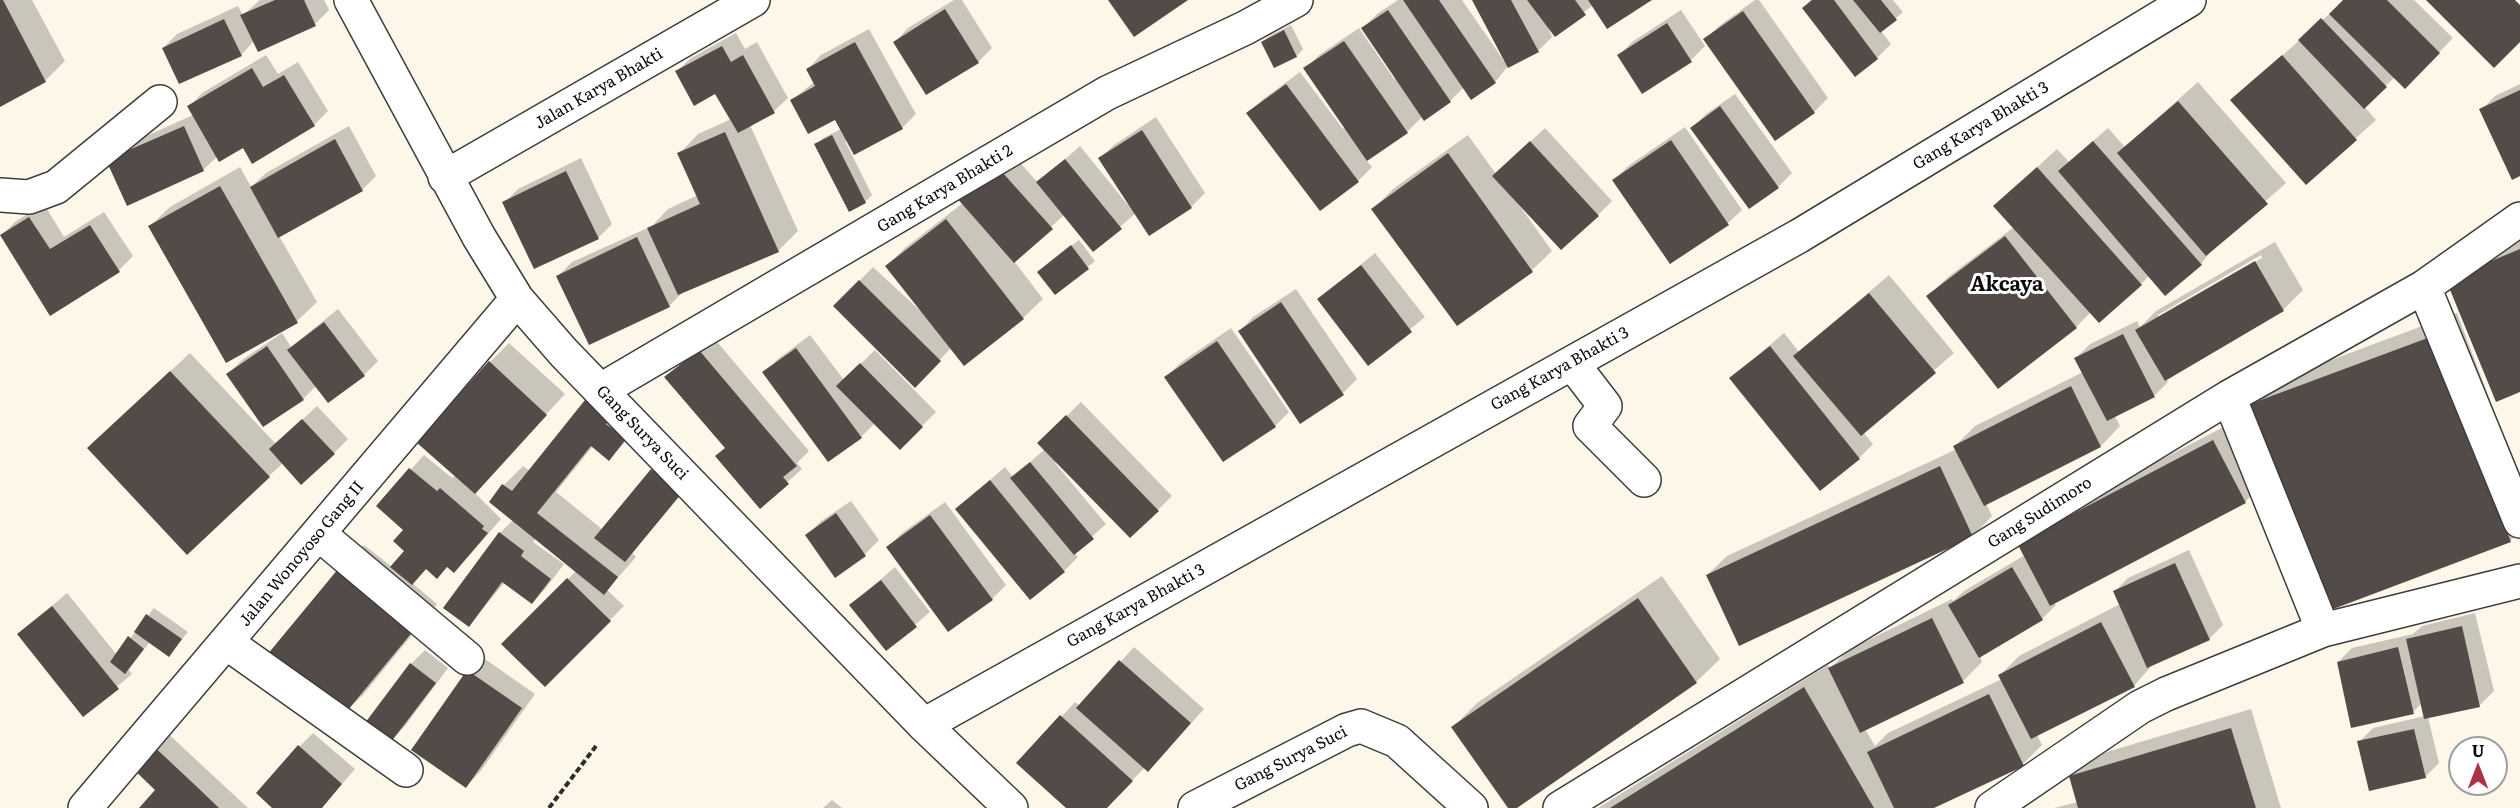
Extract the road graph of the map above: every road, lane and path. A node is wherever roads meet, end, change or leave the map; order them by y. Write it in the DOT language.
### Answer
graph roads {
  1 [pos="351,0"];
  2 [pos="753,0"];
  3 [pos="1296,0"];
  4 [pos="2189,0"];
  5 [pos="160,102"];
  6 [pos="445,177"];
  7 [pos="0,195"];
  8 [pos="2520,219"];
  9 [pos="2424,287"];
  10 [pos="517,299"];
  11 [pos="1572,363"];
  12 [pos="601,390"];
  13 [pos="2229,397"];
  14 [pos="1644,480"];
  15 [pos="2520,521"];
  16 [pos="319,534"];
  17 [pos="2520,581"];
  18 [pos="2323,630"];
  19 [pos="227,643"];
  20 [pos="467,658"];
  21 [pos="924,725"];
  22 [pos="596,746"];
  23 [pos="406,770"];
  24 [pos="85,808"];
  25 [pos="549,808"];
  26 [pos="1011,808"];
  27 [pos="1195,808"];
  28 [pos="1471,808"];
  29 [pos="1560,808"];
  30 [pos="1992,808"];
  1 -- 6 [label="street, Gang Surya Suci"];
  2 -- 6 [label="street, Jalan Karya Bhakti"];
  3 -- 12 [label="street, Gang Karya Bhakti 2"];
  4 -- 11 [label="street, Gang Karya Bhakti 3"];
  5 -- 7 [label="street"];
  6 -- 10 [label="street, Gang Surya Suci"];
  8 -- 9 [label="street, Gang Sudimoro"];
  9 -- 13 [label="street, Gang Sudimoro"];
  9 -- 15 [label="street"];
  10 -- 12 [label="street, Gang Surya Suci"];
  10 -- 16 [label="street, Jalan Wonoyoso Gang II"];
  11 -- 14 [label="street"];
  11 -- 21 [label="street, Gang Karya Bhakti 3"];
  12 -- 21 [label="street, Gang Surya Suci"];
  13 -- 18 [label="street"];
  13 -- 29 [label="street, Gang Sudimoro"];
  16 -- 19 [label="street, Jalan Wonoyoso Gang II"];
  16 -- 20 [label="street"];
  17 -- 18 [label="street"];
  18 -- 30 [label="street"];
  19 -- 23 [label="street"];
  19 -- 24 [label="street, Jalan Wonoyoso Gang II"];
  21 -- 26 [label="street, Gang Surya Suci"];
  22 -- 25 [label="path"];
  27 -- 28 [label="street, Gang Surya Suci"];
}
